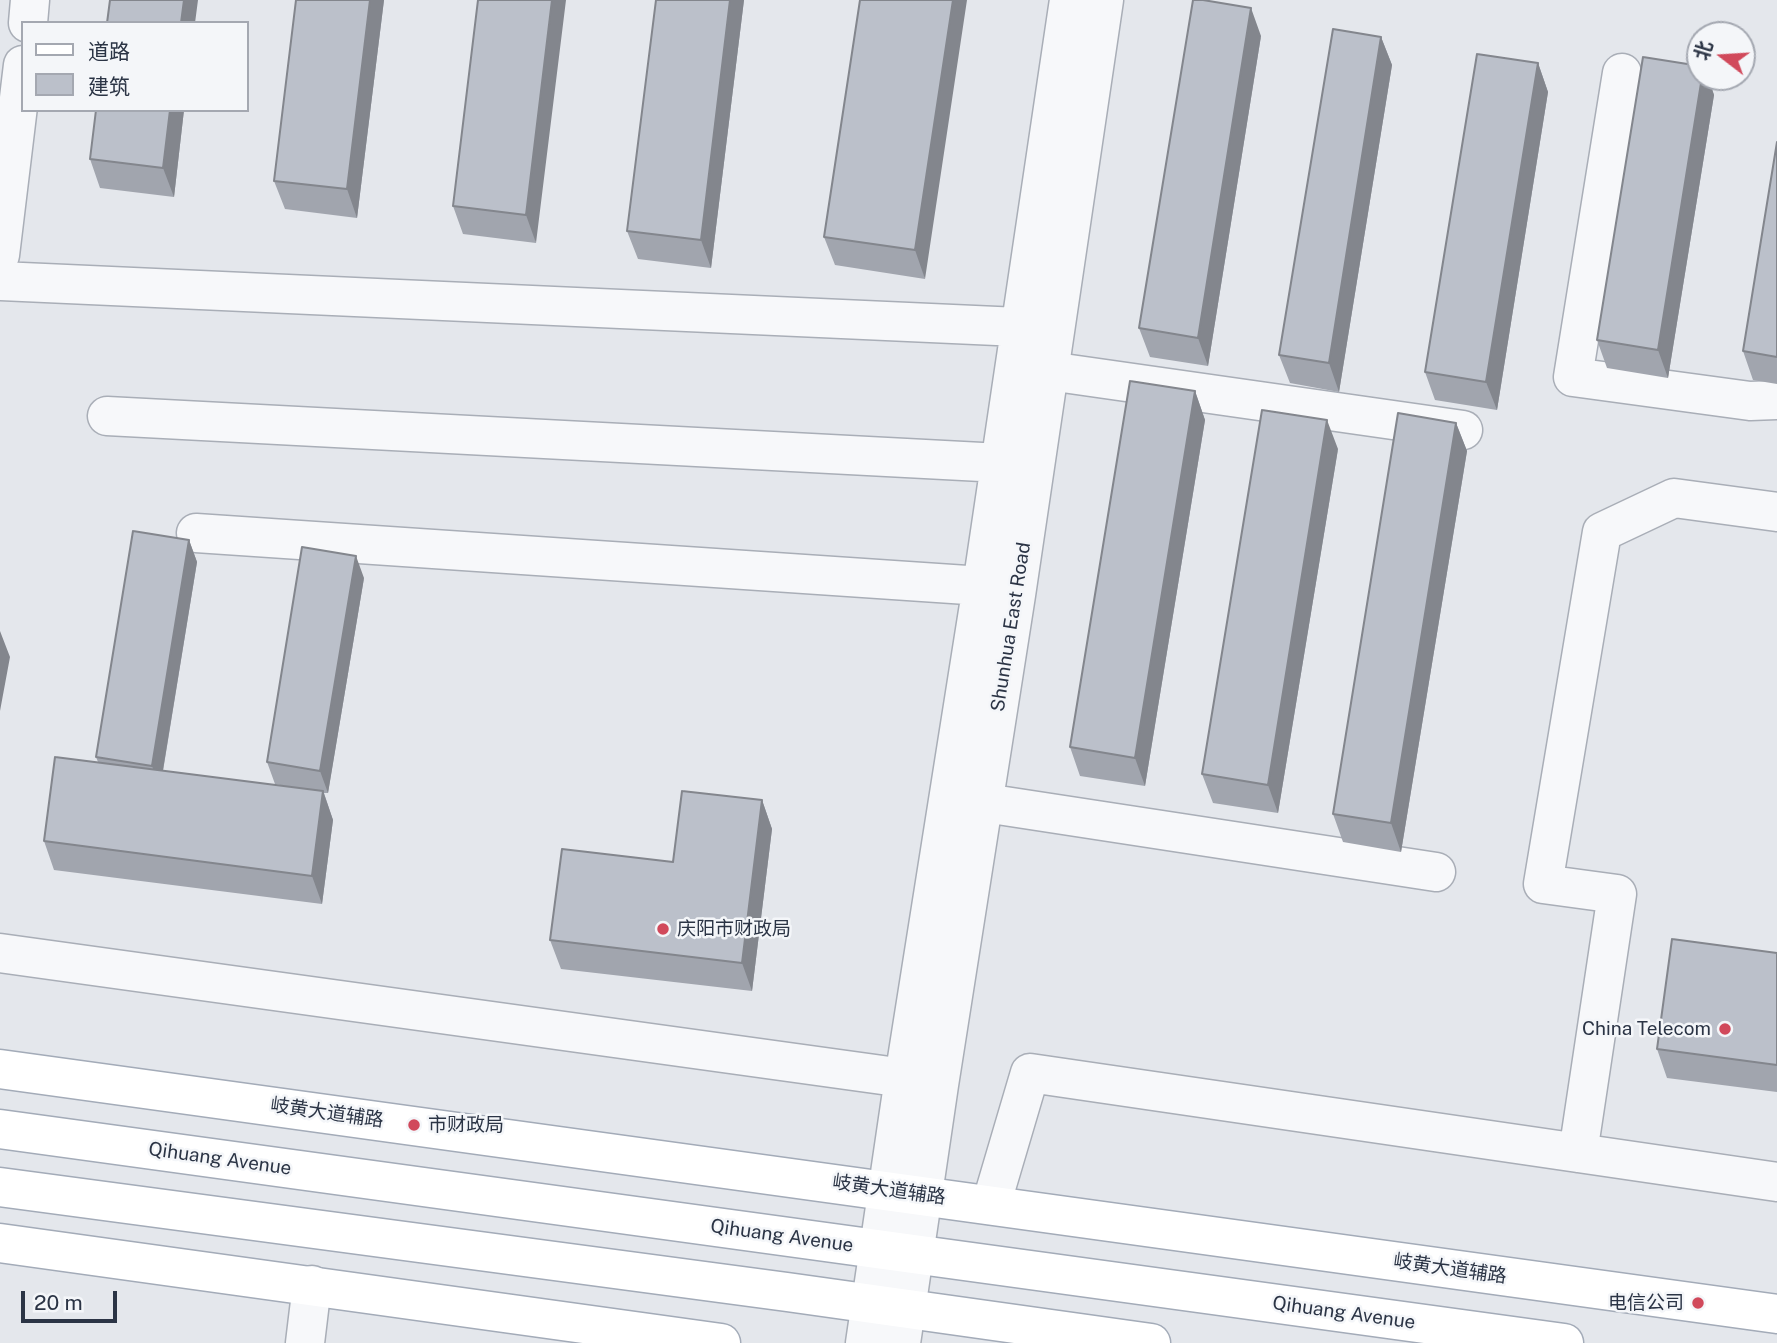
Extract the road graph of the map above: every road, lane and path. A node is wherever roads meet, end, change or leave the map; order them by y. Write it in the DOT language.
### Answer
graph roads {
  1 [pos="30,0"];
  2 [pos="1069,0"];
  3 [pos="1104,0"];
  4 [pos="28,21"];
  5 [pos="1622,73"];
  6 [pos="21,82"];
  7 [pos="0,256"];
  8 [pos="0,281"];
  9 [pos="1019,327"];
  10 [pos="1049,371"];
  11 [pos="1777,400"];
  12 [pos="107,416"];
  13 [pos="1463,430"];
  14 [pos="1000,463"];
  15 [pos="1777,512"];
  16 [pos="196,533"];
  17 [pos="982,586"];
  18 [pos="985,803"];
  19 [pos="1436,872"];
  20 [pos="0,953"];
  21 [pos="0,1069"];
  22 [pos="904,1078"];
  23 [pos="0,1129"];
  24 [pos="1578,1153"];
  25 [pos="1777,1182"];
  26 [pos="0,1187"];
  27 [pos="905,1193"];
  28 [pos="991,1205"];
  29 [pos="0,1243"];
  30 [pos="896,1252"];
  31 [pos="312,1285"];
  32 [pos="1777,1314"];
  33 [pos="893,1318"];
  34 [pos="305,1343"];
  35 [pos="721,1343"];
  36 [pos="865,1343"];
  37 [pos="1151,1343"];
  38 [pos="1564,1343"];
  1 -- 4 [label="street"];
  2 -- 9 [label="street, Shunhua East Road"];
  3 -- 10 [label="street, Shunhua East Road"];
  5 -- 11 [label="street"];
  6 -- 7 [label="street"];
  8 -- 9 [label="street"];
  9 -- 14 [label="street, Shunhua East Road"];
  10 -- 13 [label="street"];
  10 -- 18 [label="street, Shunhua East Road"];
  12 -- 14 [label="street"];
  14 -- 17 [label="street, Shunhua East Road"];
  15 -- 24 [label="street"];
  16 -- 17 [label="street"];
  17 -- 22 [label="street, Shunhua East Road"];
  18 -- 19 [label="street"];
  18 -- 27 [label="street, Shunhua East Road"];
  20 -- 22 [label="street"];
  21 -- 27 [label="main road, 岐黄大道辅路"];
  22 -- 27 [label="street, Shunhua East Road"];
  23 -- 30 [label="main road, Qihuang Avenue"];
  24 -- 25 [label="street"];
  24 -- 28 [label="street"];
  26 -- 33 [label="main road"];
  27 -- 28 [label="main road, 岐黄大道辅路"];
  27 -- 30 [label="street, Shunhua East Road"];
  28 -- 32 [label="main road, 岐黄大道辅路"];
  29 -- 31 [label="main road"];
  30 -- 33 [label="street, Shunhua East Road"];
  30 -- 38 [label="main road, Qihuang Avenue"];
  31 -- 34 [label="street"];
  31 -- 35 [label="main road"];
  33 -- 36 [label="street, Shunhua East Road"];
  33 -- 37 [label="main road"];
}
